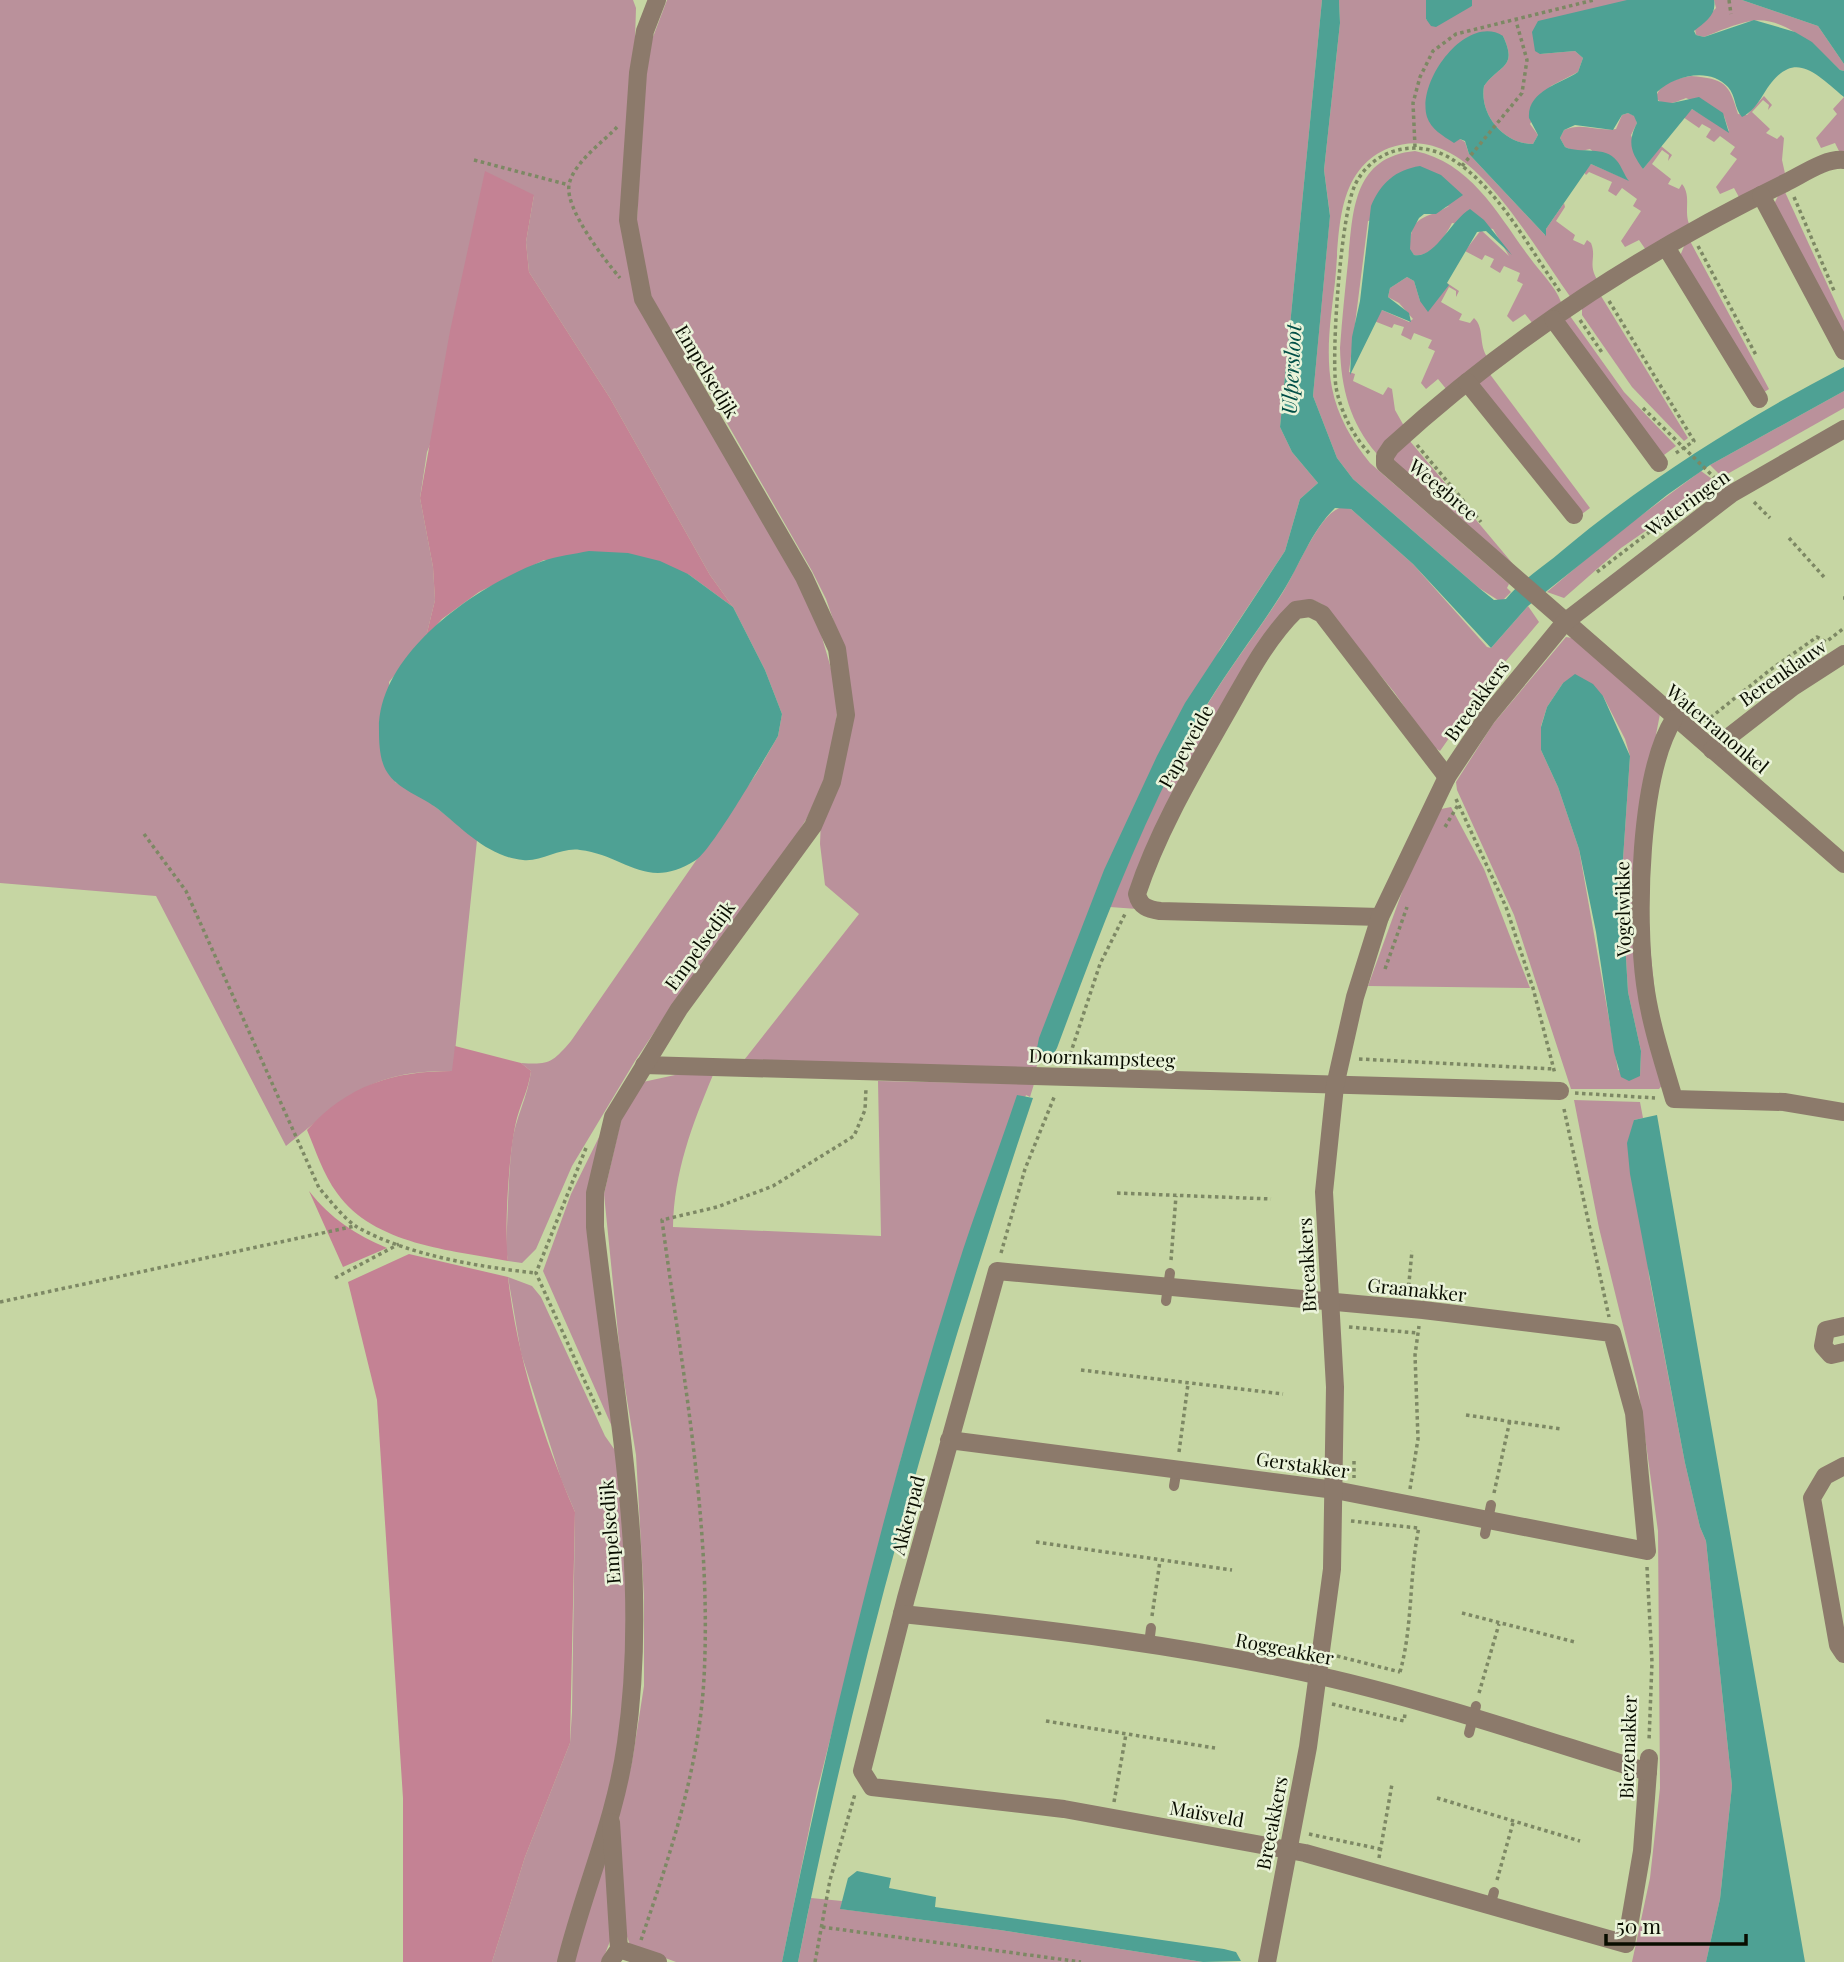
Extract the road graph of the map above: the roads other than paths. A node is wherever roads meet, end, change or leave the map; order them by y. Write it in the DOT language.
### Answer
graph roads {
  1 [pos="657,0"];
  2 [pos="1844,160"];
  3 [pos="1761,195"];
  4 [pos="1666,247"];
  5 [pos="1553,319"];
  6 [pos="1844,351"];
  7 [pos="1467,382"];
  8 [pos="1759,399"];
  9 [pos="1844,429"];
  10 [pos="1659,463"];
  11 [pos="1574,515"];
  12 [pos="1565,622"];
  13 [pos="1844,654"];
  14 [pos="1674,719"];
  15 [pos="1712,750"];
  16 [pos="1447,777"];
  17 [pos="1844,864"];
  18 [pos="1380,917"];
  19 [pos="644,1065"];
  20 [pos="1344,1086"];
  21 [pos="1560,1091"];
  22 [pos="1844,1112"];
  23 [pos="997,1271"];
  24 [pos="1329,1302"];
  25 [pos="1844,1326"];
  26 [pos="1844,1352"];
  27 [pos="949,1440"];
  28 [pos="1844,1466"];
  29 [pos="1335,1490"];
  30 [pos="1647,1551"];
  31 [pos="902,1614"];
  32 [pos="1844,1654"];
  33 [pos="1319,1676"];
  34 [pos="1648,1765"];
  35 [pos="862,1771"];
  36 [pos="609,1817"];
  37 [pos="1287,1849"];
  38 [pos="1626,1944"];
  39 [pos="614,1956"];
  40 [pos="566,1962"];
  41 [pos="658,1962"];
  42 [pos="1266,1962"];
  1 -- 19 [label="street, Empelsedijk"];
  2 -- 3 [label="street, Weegbree"];
  3 -- 4 [label="street, Weegbree"];
  3 -- 6 [label="street"];
  4 -- 5 [label="street, Weegbree"];
  4 -- 8 [label="street"];
  5 -- 7 [label="street, Weegbree"];
  5 -- 10 [label="street"];
  7 -- 11 [label="street"];
  7 -- 12 [label="street, Weegbree"];
  9 -- 12 [label="street, Wateringen"];
  12 -- 14 [label="street, Waterranonkel"];
  12 -- 16 [label="street, Breeakkers"];
  13 -- 15 [label="street, Berenklauw"];
  14 -- 15 [label="street, Waterranonkel"];
  14 -- 22 [label="street, Vogelwikke"];
  15 -- 17 [label="street, Waterranonkel"];
  16 -- 18 [label="street, Breeakkers"];
  16 -- 18 [label="street, Papeweide"];
  18 -- 20 [label="street, Breeakkers"];
  19 -- 20 [label="street, Doornkampsteeg"];
  19 -- 36 [label="street, Empelsedijk"];
  20 -- 21 [label="street, Doornkampsteeg"];
  20 -- 24 [label="street, Breeakkers"];
  23 -- 24 [label="street, Graanakker"];
  23 -- 27 [label="street, Akkerpad"];
  24 -- 29 [label="street, Breeakkers"];
  24 -- 30 [label="street, Graanakker"];
  25 -- 26 [label="street"];
  27 -- 29 [label="street, Gerstakker"];
  27 -- 31 [label="street, Akkerpad"];
  28 -- 32 [label="street"];
  29 -- 30 [label="street, Gerstakker"];
  29 -- 33 [label="street, Breeakkers"];
  31 -- 33 [label="street, Roggeakker"];
  31 -- 35 [label="street, Akkerpad"];
  33 -- 34 [label="street, Roggeakker"];
  33 -- 37 [label="street, Breeakkers"];
  34 -- 38 [label="street, Biezenakker"];
  35 -- 37 [label="street, Maïsveld"];
  36 -- 39 [label="street"];
  36 -- 40 [label="street, Empelsedijk"];
  37 -- 38 [label="street, Maïsveld"];
  37 -- 42 [label="street, Breeakkers"];
  39 -- 41 [label="street"];
}
